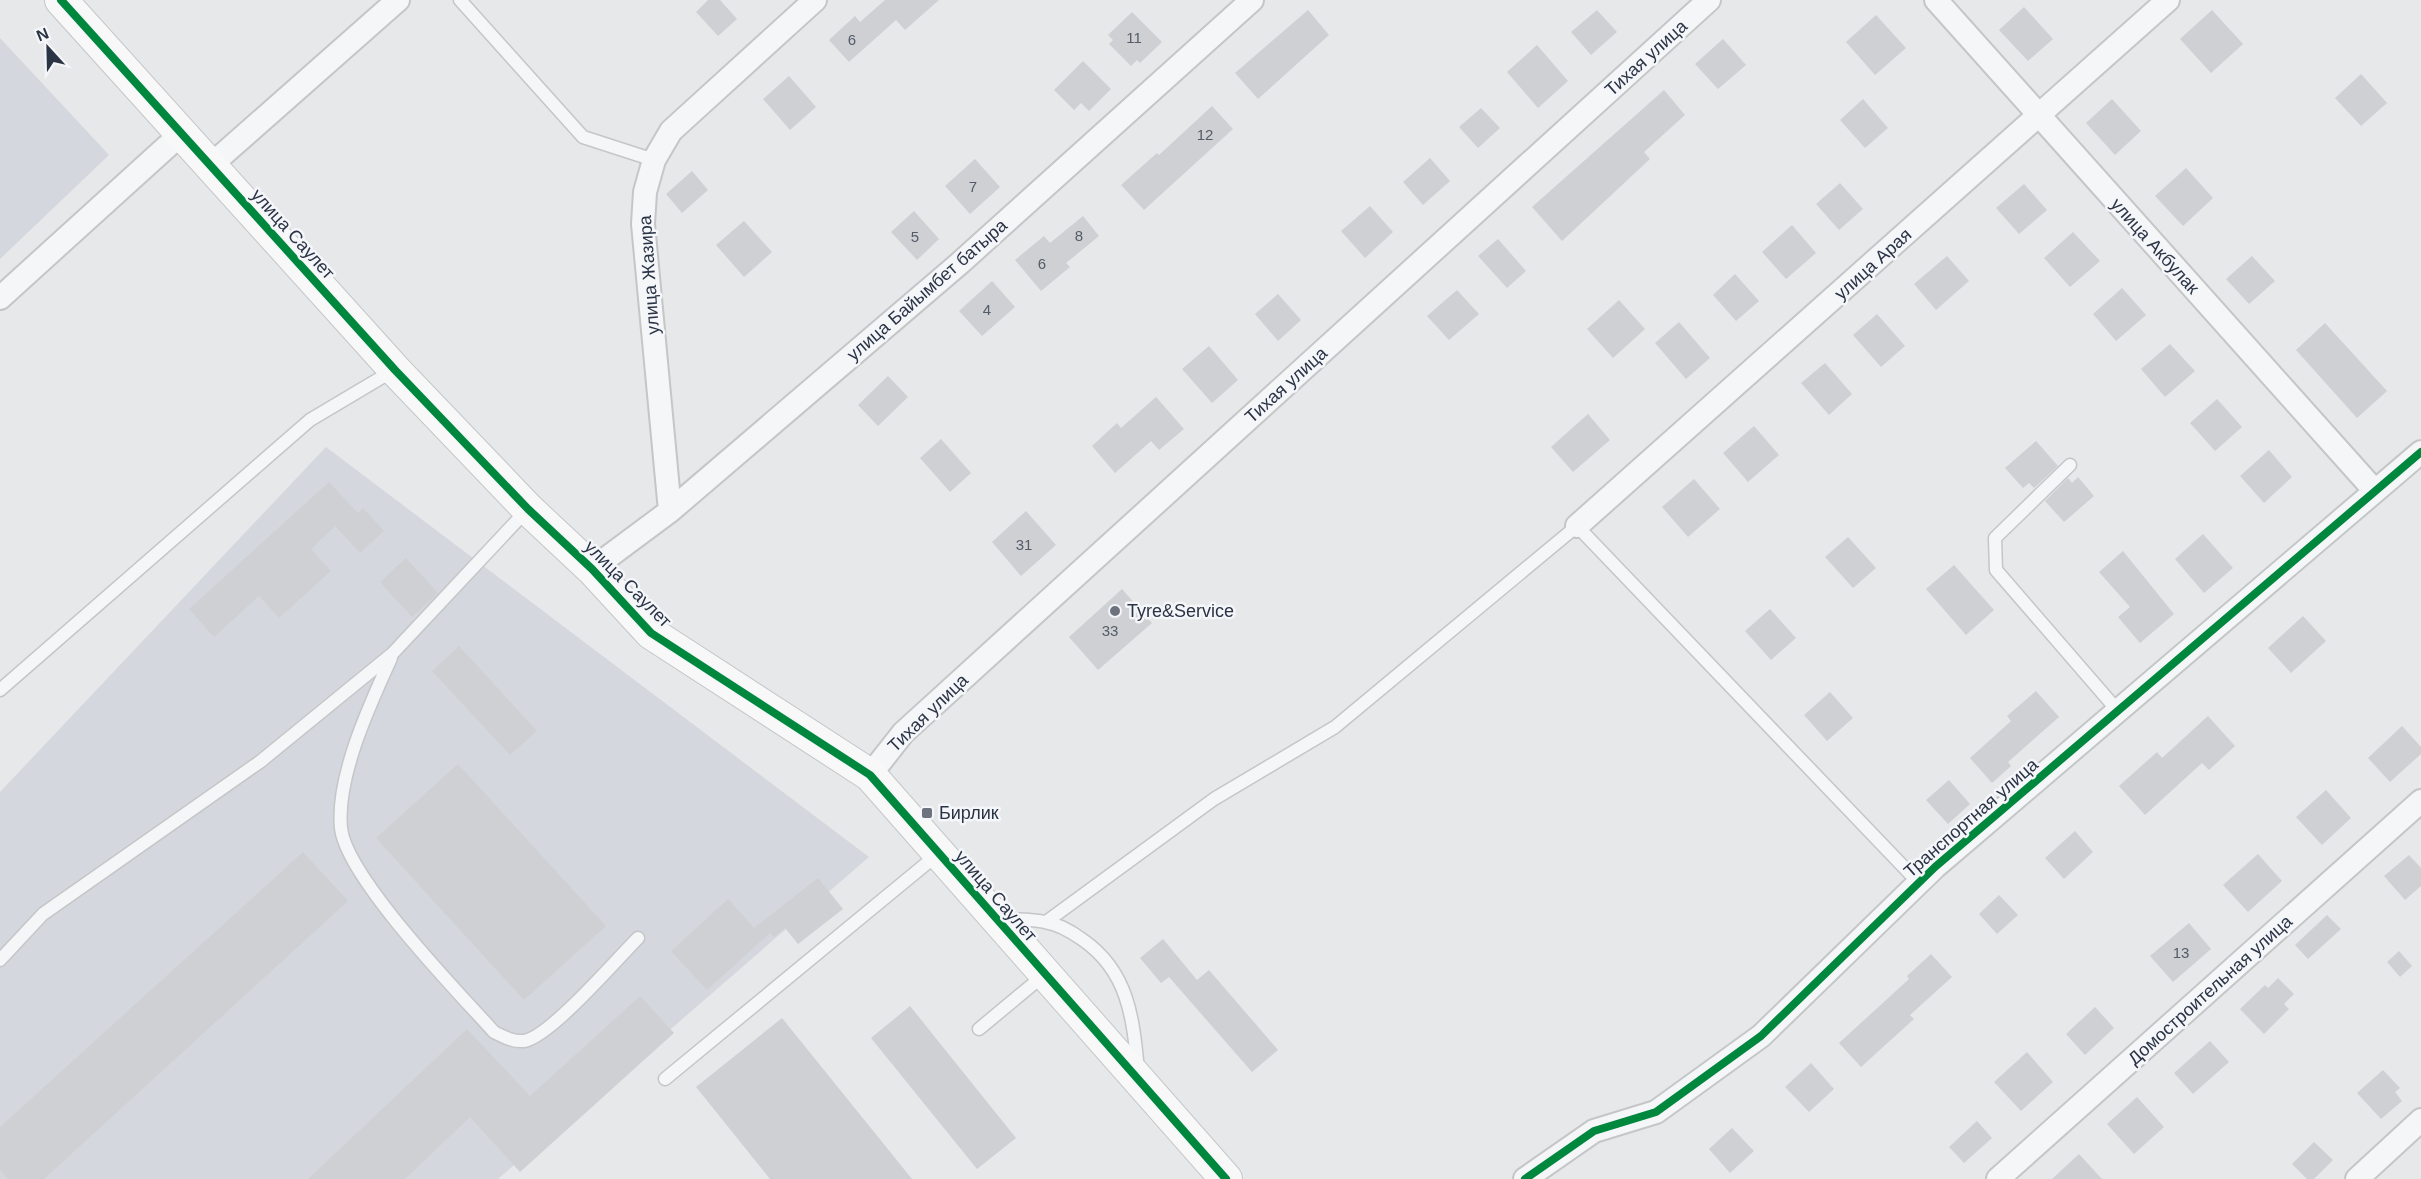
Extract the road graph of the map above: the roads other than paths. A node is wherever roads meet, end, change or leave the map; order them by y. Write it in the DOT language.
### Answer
graph roads {
  1 [pos="61,0"];
  2 [pos="398,0"];
  3 [pos="460,0"];
  4 [pos="815,0"];
  5 [pos="1252,0"];
  6 [pos="1709,0"];
  7 [pos="1936,0"];
  8 [pos="2168,0"];
  9 [pos="2040,116"];
  10 [pos="182,133"];
  11 [pos="654,160"];
  12 [pos="211,165"];
  13 [pos="0,298"];
  14 [pos="395,370"];
  15 [pos="2421,452"];
  16 [pos="2070,465"];
  17 [pos="2375,491"];
  18 [pos="528,509"];
  19 [pos="670,511"];
  20 [pos="1577,526"];
  21 [pos="592,569"];
  22 [pos="392,654"];
  23 [pos="0,690"];
  24 [pos="2118,711"];
  25 [pos="870,775"];
  26 [pos="2421,801"];
  27 [pos="939,853"];
  28 [pos="1919,883"];
  29 [pos="997,919"];
  30 [pos="1046,922"];
  31 [pos="638,938"];
  32 [pos="0,960"];
  33 [pos="1045,974"];
  34 [pos="979,1029"];
  35 [pos="665,1079"];
  36 [pos="1139,1080"];
  37 [pos="2421,1120"];
  38 [pos="1226,1179"];
  39 [pos="1525,1179"];
  40 [pos="1998,1179"];
  41 [pos="2357,1179"];
  1 -- 10 [label="street, улица Саулет"];
  2 -- 12 [label="street"];
  3 -- 11 [label="lane"];
  4 -- 11 [label="street, улица Жазира"];
  5 -- 19 [label="street, улица Байымбет батыра"];
  6 -- 25 [label="street, Тихая улица"];
  7 -- 9 [label="street, улица Акбулак"];
  8 -- 9 [label="street, улица Арая"];
  9 -- 17 [label="street, улица Акбулак"];
  9 -- 20 [label="street, улица Арая"];
  10 -- 12 [label="street, улица Саулет"];
  10 -- 13 [label="street"];
  11 -- 19 [label="street, улица Жазира"];
  12 -- 14 [label="street, улица Саулет"];
  14 -- 18 [label="street, улица Саулет"];
  14 -- 23 [label="lane"];
  15 -- 17 [label="street, Транспортная улица"];
  16 -- 24 [label="lane"];
  17 -- 24 [label="street, Транспортная улица"];
  18 -- 21 [label="street, улица Саулет"];
  18 -- 22 [label="lane"];
  19 -- 21 [label="street, улица Байымбет батыра"];
  20 -- 28 [label="lane"];
  20 -- 30 [label="lane"];
  21 -- 25 [label="street, улица Саулет"];
  22 -- 31 [label="lane"];
  22 -- 32 [label="lane"];
  24 -- 28 [label="street, Транспортная улица"];
  25 -- 27 [label="street, улица Саулет"];
  26 -- 40 [label="street, Домостроительная улица"];
  27 -- 29 [label="street, улица Саулет"];
  27 -- 35 [label="lane"];
  28 -- 39 [label="street, Транспортная улица"];
  29 -- 30 [label="lane"];
  29 -- 33 [label="street, улица Саулет"];
  30 -- 36 [label="lane"];
  33 -- 34 [label="lane"];
  33 -- 36 [label="street, улица Саулет"];
  36 -- 38 [label="street, улица Саулет"];
  37 -- 41 [label="street"];
}
